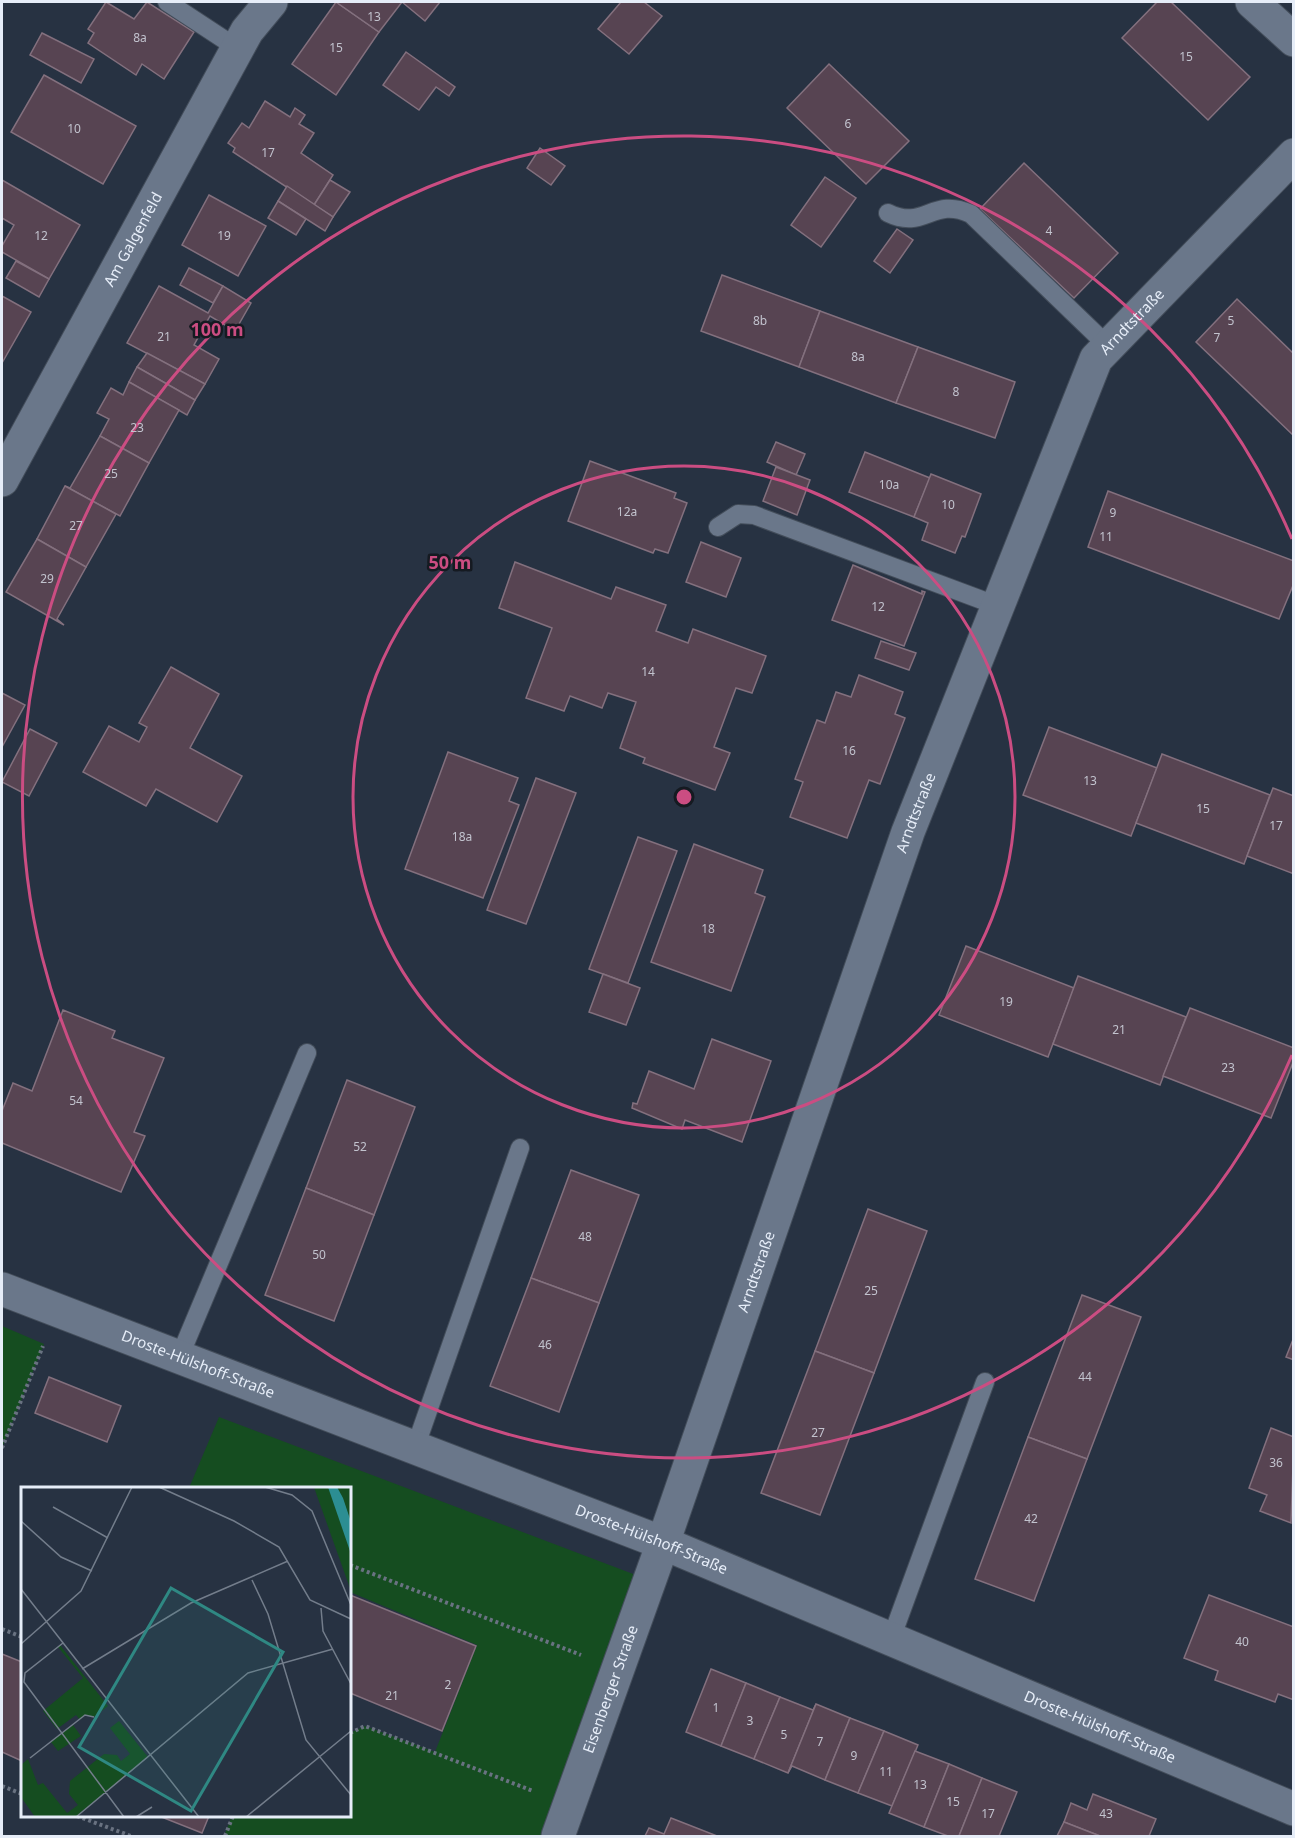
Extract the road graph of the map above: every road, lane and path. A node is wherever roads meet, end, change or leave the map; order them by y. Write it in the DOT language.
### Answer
graph roads {
  1 [pos="167,2"];
  2 [pos="271,2"];
  3 [pos="1252,2"];
  4 [pos="1293,40"];
  5 [pos="237,48"];
  6 [pos="1293,155"];
  7 [pos="888,213"];
  8 [pos="1108,346"];
  9 [pos="2,480"];
  10 [pos="718,527"];
  11 [pos="998,606"];
  12 [pos="307,1053"];
  13 [pos="520,1148"];
  14 [pos="2,1289"];
  15 [pos="57,1310"];
  16 [pos="179,1358"];
  17 [pos="985,1382"];
  18 [pos="2,1448"];
  19 [pos="415,1448"];
  20 [pos="663,1542"];
  21 [pos="351,1565"];
  22 [pos="2,1629"];
  23 [pos="21,1637"];
  24 [pos="891,1639"];
  25 [pos="618,1669"];
  26 [pos="351,1733"];
  27 [pos="2,1786"];
  28 [pos="21,1794"];
  29 [pos="569,1805"];
  30 [pos="1293,1809"];
  31 [pos="82,1817"];
  32 [pos="232,1817"];
  33 [pos="131,1836"];
  34 [pos="225,1836"];
  35 [pos="558,1836"];
  1 -- 5 [label="lane"];
  2 -- 5 [label="street, Am Galgenfeld"];
  3 -- 4 [label="street"];
  5 -- 9 [label="street, Am Galgenfeld"];
  6 -- 8 [label="street, Arndtstraße"];
  7 -- 8 [label="lane"];
  8 -- 11 [label="street, Arndtstraße"];
  10 -- 11 [label="lane"];
  11 -- 20 [label="street, Arndtstraße"];
  12 -- 16 [label="lane"];
  13 -- 19 [label="lane"];
  14 -- 15 [label="street, Droste-Hülshoff-Straße"];
  15 -- 16 [label="street, Droste-Hülshoff-Straße"];
  15 -- 18 [label="path"];
  16 -- 19 [label="street, Droste-Hülshoff-Straße"];
  17 -- 24 [label="lane"];
  19 -- 20 [label="street, Droste-Hülshoff-Straße"];
  20 -- 24 [label="street, Droste-Hülshoff-Straße"];
  20 -- 25 [label="street, Eisenberger Straße"];
  21 -- 25 [label="path"];
  22 -- 23 [label="path"];
  24 -- 30 [label="street, Droste-Hülshoff-Straße"];
  25 -- 29 [label="street, Eisenberger Straße"];
  26 -- 29 [label="path"];
  27 -- 28 [label="path"];
  29 -- 35 [label="street, Eisenberger Straße"];
  31 -- 33 [label="path"];
  32 -- 34 [label="path"];
}
